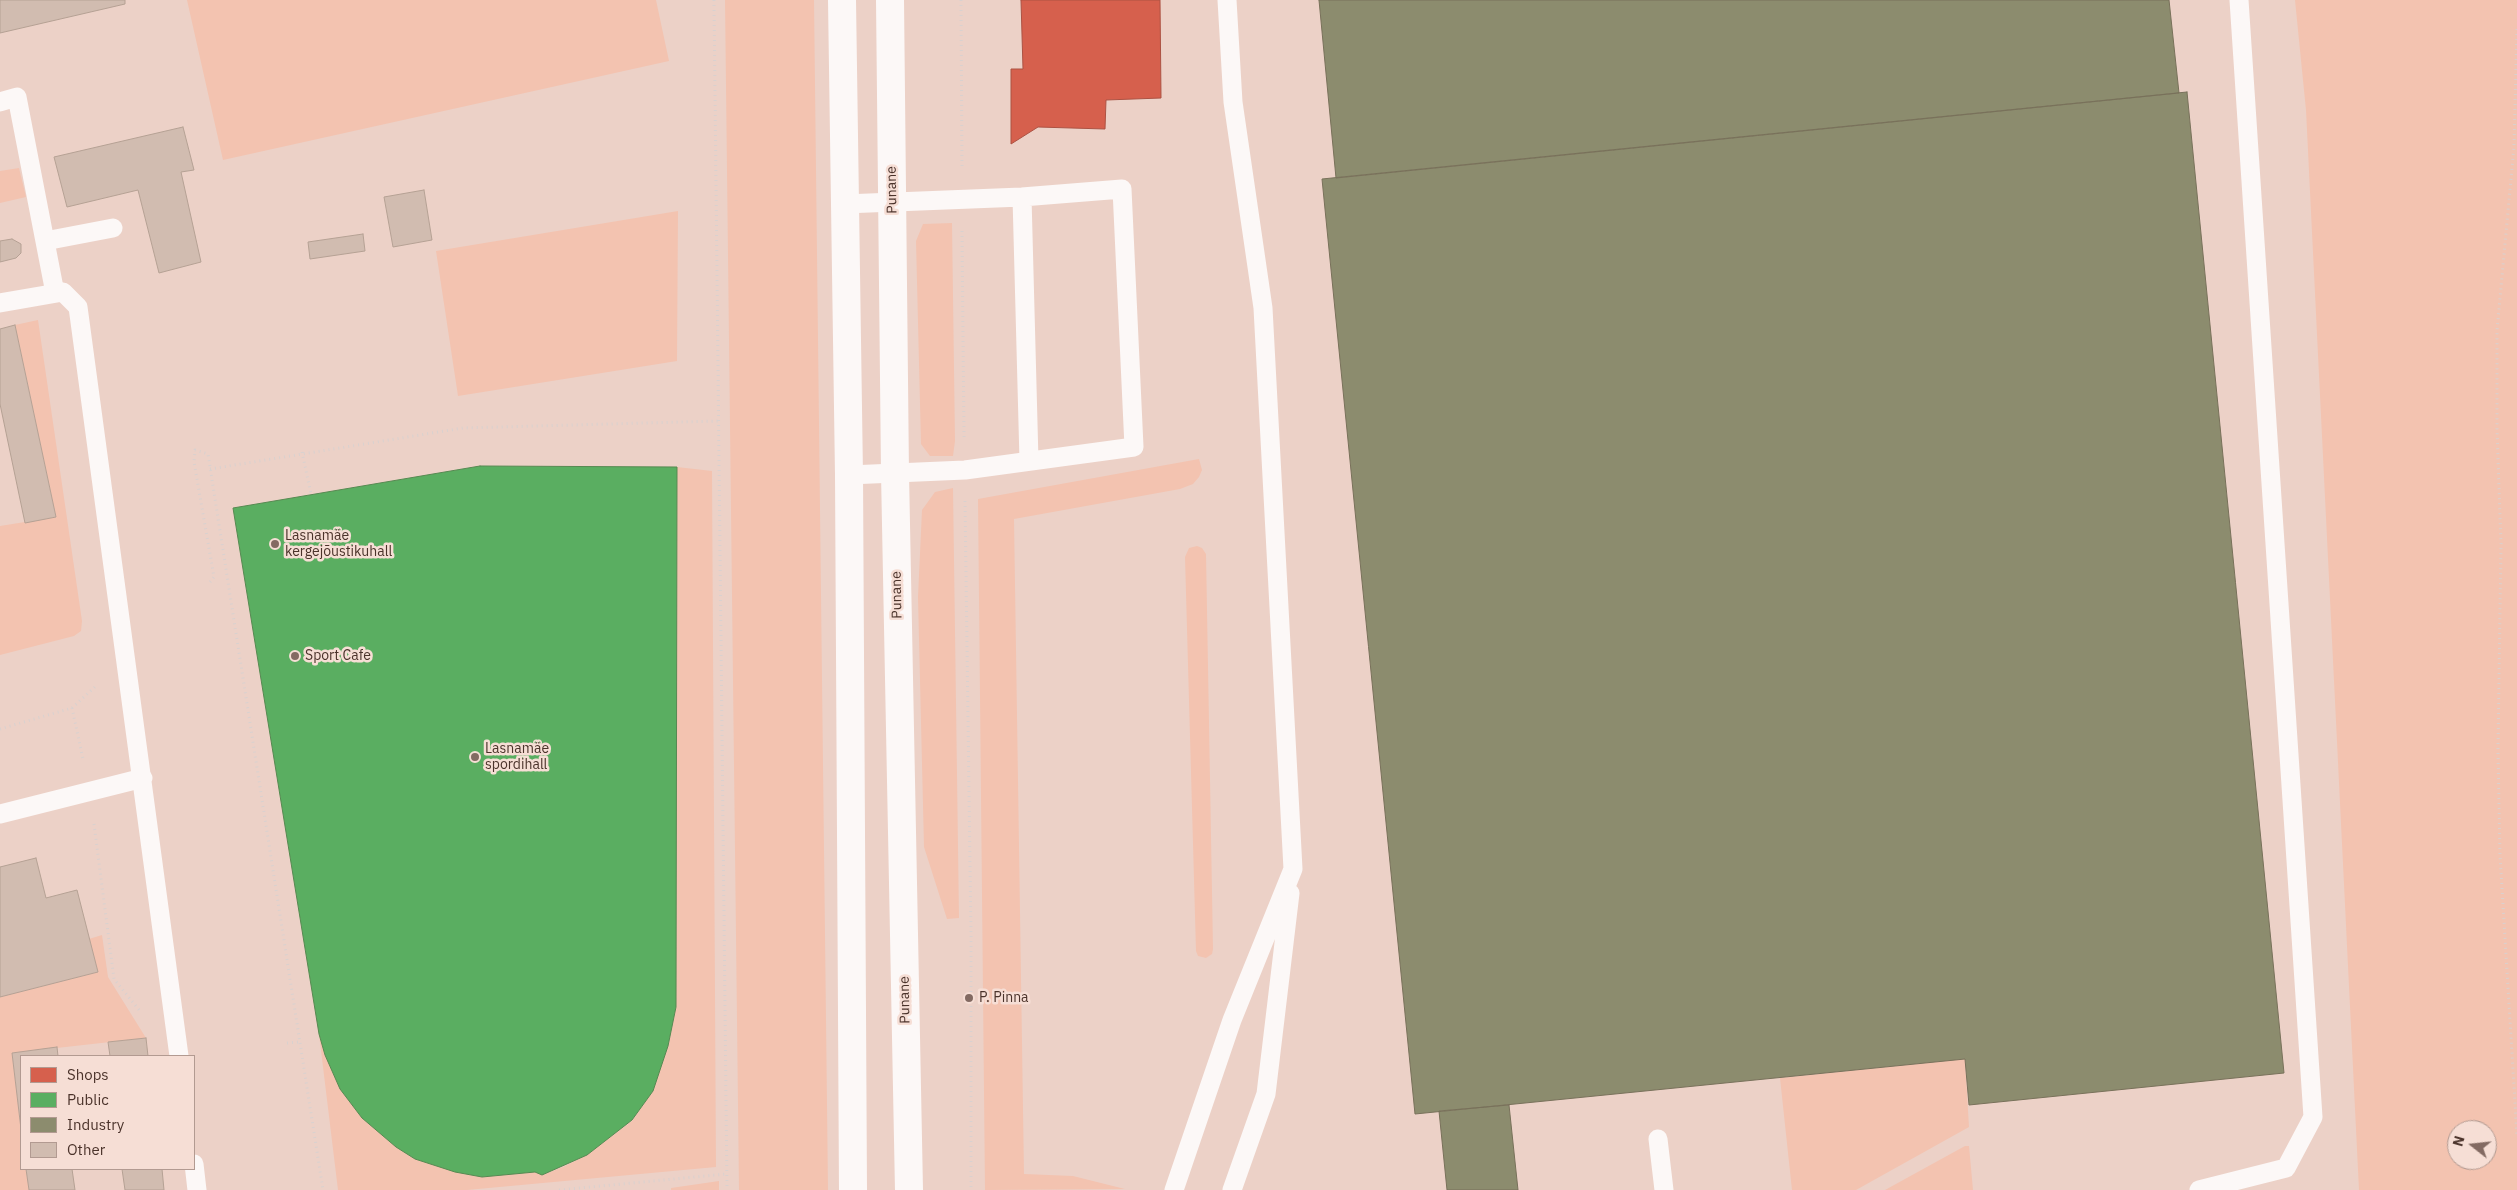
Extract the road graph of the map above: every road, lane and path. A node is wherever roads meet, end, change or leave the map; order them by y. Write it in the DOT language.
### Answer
graph roads {
  1 [pos="714,0"];
  2 [pos="842,0"];
  3 [pos="890,0"];
  4 [pos="961,0"];
  5 [pos="1227,0"];
  6 [pos="2239,0"];
  7 [pos="2517,29"];
  8 [pos="0,102"];
  9 [pos="1022,197"];
  10 [pos="962,200"];
  11 [pos="892,203"];
  12 [pos="844,204"];
  13 [pos="113,228"];
  14 [pos="45,241"];
  15 [pos="55,293"];
  16 [pos="0,303"];
  17 [pos="718,421"];
  18 [pos="302,452"];
  19 [pos="1030,460"];
  20 [pos="210,469"];
  21 [pos="965,470"];
  22 [pos="895,473"];
  23 [pos="849,475"];
  24 [pos="311,494"];
  25 [pos="210,582"];
  26 [pos="0,729"];
  27 [pos="142,778"];
  28 [pos="90,791"];
  29 [pos="0,814"];
  30 [pos="1293,869"];
  31 [pos="144,1016"];
  32 [pos="299,1042"];
  33 [pos="287,1043"];
  34 [pos="180,1055"];
  35 [pos="2517,1136"];
  36 [pos="1658,1139"];
  37 [pos="195,1170"];
  38 [pos="726,1174"];
  39 [pos="197,1190"];
  40 [pos="323,1190"];
  41 [pos="559,1190"];
  42 [pos="727,1190"];
  43 [pos="853,1190"];
  44 [pos="909,1190"];
  45 [pos="971,1190"];
  46 [pos="1174,1190"];
  47 [pos="1232,1190"];
  48 [pos="1664,1190"];
  49 [pos="2199,1190"];
  1 -- 17 [label="path"];
  2 -- 12 [label="main road"];
  3 -- 11 [label="main road, Punane"];
  4 -- 10 [label="path"];
  5 -- 30 [label="lane"];
  6 -- 49 [label="lane"];
  7 -- 35 [label="path"];
  8 -- 14 [label="lane"];
  9 -- 10 [label="lane"];
  9 -- 19 [label="lane"];
  9 -- 19 [label="lane"];
  10 -- 11 [label="lane"];
  10 -- 21 [label="path"];
  11 -- 12 [label="lane"];
  11 -- 22 [label="main road, Punane"];
  12 -- 23 [label="main road"];
  13 -- 14 [label="lane"];
  14 -- 15 [label="lane"];
  15 -- 16 [label="lane"];
  15 -- 27 [label="lane"];
  17 -- 18 [label="path"];
  17 -- 38 [label="path"];
  18 -- 20 [label="path"];
  18 -- 24 [label="path"];
  19 -- 21 [label="lane"];
  20 -- 25 [label="path"];
  20 -- 32 [label="path"];
  21 -- 22 [label="lane"];
  21 -- 45 [label="path"];
  22 -- 23 [label="lane"];
  22 -- 44 [label="main road, Punane"];
  23 -- 43 [label="main road"];
  26 -- 28 [label="path"];
  27 -- 28 [label="lane"];
  27 -- 34 [label="lane"];
  28 -- 29 [label="lane"];
  28 -- 31 [label="path"];
  30 -- 46 [label="lane"];
  30 -- 47 [label="lane"];
  32 -- 33 [label="path"];
  32 -- 40 [label="path"];
  36 -- 48 [label="lane"];
  37 -- 39 [label="lane"];
  38 -- 41 [label="path"];
  38 -- 42 [label="path"];
}
